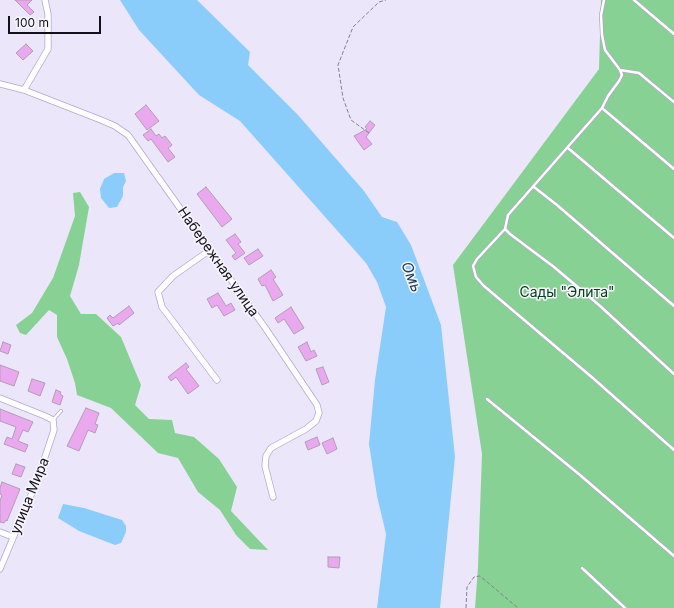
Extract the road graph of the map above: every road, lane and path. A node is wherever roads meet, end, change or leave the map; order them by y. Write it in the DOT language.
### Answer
graph roads {
  1 [pos="45,0"];
  2 [pos="386,0"];
  3 [pos="604,0"];
  4 [pos="634,0"];
  5 [pos="674,34"];
  6 [pos="620,70"];
  7 [pos="0,84"];
  8 [pos="24,90"];
  9 [pos="674,102"];
  10 [pos="602,108"];
  11 [pos="368,133"];
  12 [pos="568,148"];
  13 [pos="674,170"];
  14 [pos="534,187"];
  15 [pos="505,229"];
  16 [pos="674,238"];
  17 [pos="210,250"];
  18 [pos="674,306"];
  19 [pos="674,374"];
  20 [pos="217,380"];
  21 [pos="0,398"];
  22 [pos="487,399"];
  23 [pos="61,411"];
  24 [pos="53,420"];
  25 [pos="674,450"];
  26 [pos="273,496"];
  27 [pos="0,532"];
  28 [pos="13,538"];
  29 [pos="674,556"];
  30 [pos="582,568"];
  31 [pos="0,569"];
  32 [pos="466,608"];
  33 [pos="518,608"];
  34 [pos="625,608"];
  1 -- 8 [label="street"];
  2 -- 11 [label="path"];
  3 -- 6 [label="lane"];
  4 -- 5 [label="lane"];
  6 -- 9 [label="lane"];
  6 -- 10 [label="lane"];
  7 -- 8 [label="street, Набережная улица"];
  8 -- 17 [label="street, Набережная улица"];
  10 -- 12 [label="lane"];
  10 -- 13 [label="lane"];
  12 -- 14 [label="lane"];
  12 -- 16 [label="lane"];
  14 -- 15 [label="lane"];
  14 -- 18 [label="lane"];
  15 -- 19 [label="lane"];
  15 -- 25 [label="lane"];
  17 -- 20 [label="street"];
  17 -- 26 [label="street, Набережная улица"];
  21 -- 24 [label="street"];
  22 -- 29 [label="lane"];
  23 -- 24 [label="lane"];
  24 -- 28 [label="street, улица Мира"];
  27 -- 28 [label="street"];
  28 -- 31 [label="street, улица Мира"];
  30 -- 34 [label="lane"];
  32 -- 33 [label="path"];
}
